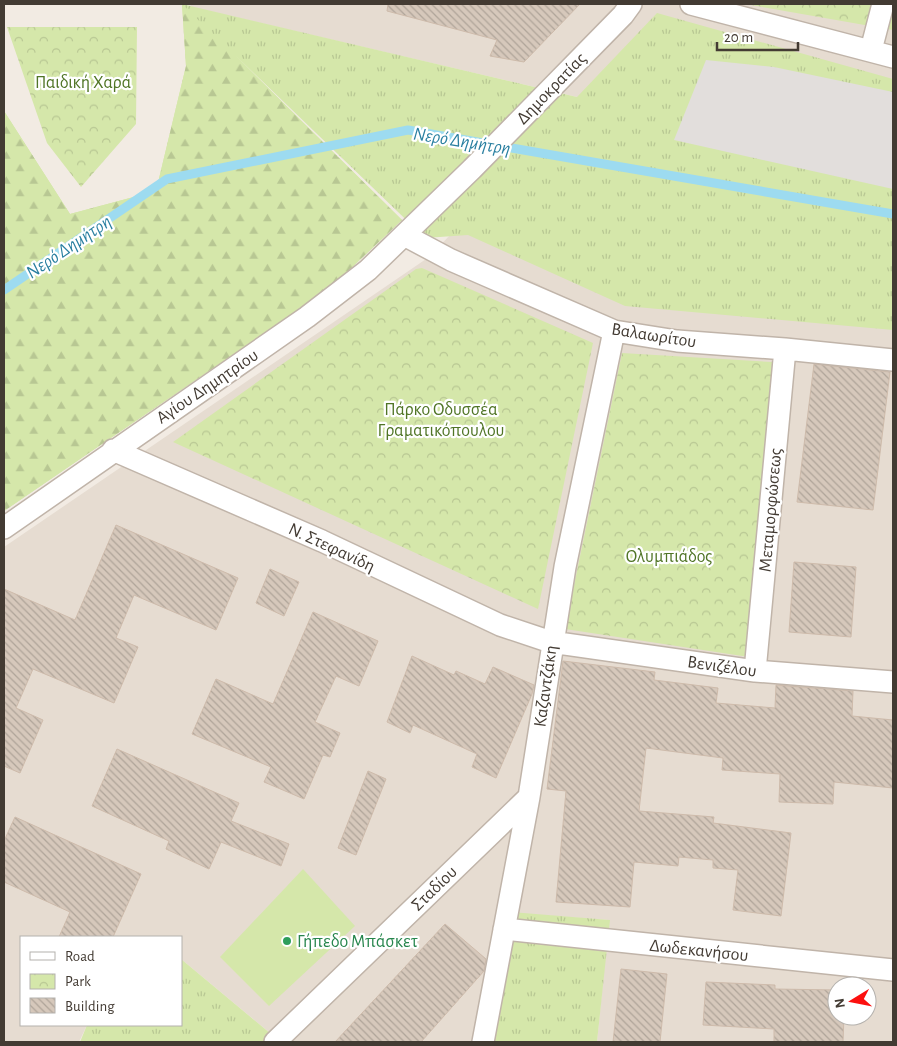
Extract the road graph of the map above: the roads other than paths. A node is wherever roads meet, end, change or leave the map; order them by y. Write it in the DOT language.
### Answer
graph roads {
  1 [pos="631,4"];
  2 [pos="691,4"];
  3 [pos="883,4"];
  4 [pos="871,50"];
  5 [pos="893,56"];
  6 [pos="404,235"];
  7 [pos="614,331"];
  8 [pos="785,348"];
  9 [pos="893,360"];
  10 [pos="113,450"];
  11 [pos="4,528"];
  12 [pos="551,642"];
  13 [pos="755,671"];
  14 [pos="893,682"];
  15 [pos="529,797"];
  16 [pos="504,929"];
  17 [pos="893,970"];
  18 [pos="275,1042"];
  19 [pos="483,1042"];
  1 -- 6 [label="street, Δημοκρατίας"];
  2 -- 4 [label="street"];
  3 -- 4 [label="street"];
  4 -- 5 [label="street"];
  6 -- 7 [label="street, Βαλαωρίτου"];
  6 -- 10 [label="street, Αγίου Δημητρίου"];
  7 -- 8 [label="street, Βαλαωρίτου"];
  7 -- 12 [label="street, Καζαντζάκη"];
  8 -- 9 [label="street, Βαλαωρίτου"];
  8 -- 13 [label="street, Μεταμορφώσεως"];
  10 -- 11 [label="street, Αγίου Δημητρίου"];
  10 -- 12 [label="street, Ν. Στεφανίδη"];
  12 -- 13 [label="street, Βενιζέλου"];
  12 -- 15 [label="street, Καζαντζάκη"];
  13 -- 14 [label="street, Βενιζέλου"];
  15 -- 16 [label="street, Καζαντζάκη"];
  15 -- 18 [label="street, Σταδίου"];
  16 -- 17 [label="street, Δωδεκανήσου"];
  16 -- 19 [label="street, Καζαντζάκη"];
}
